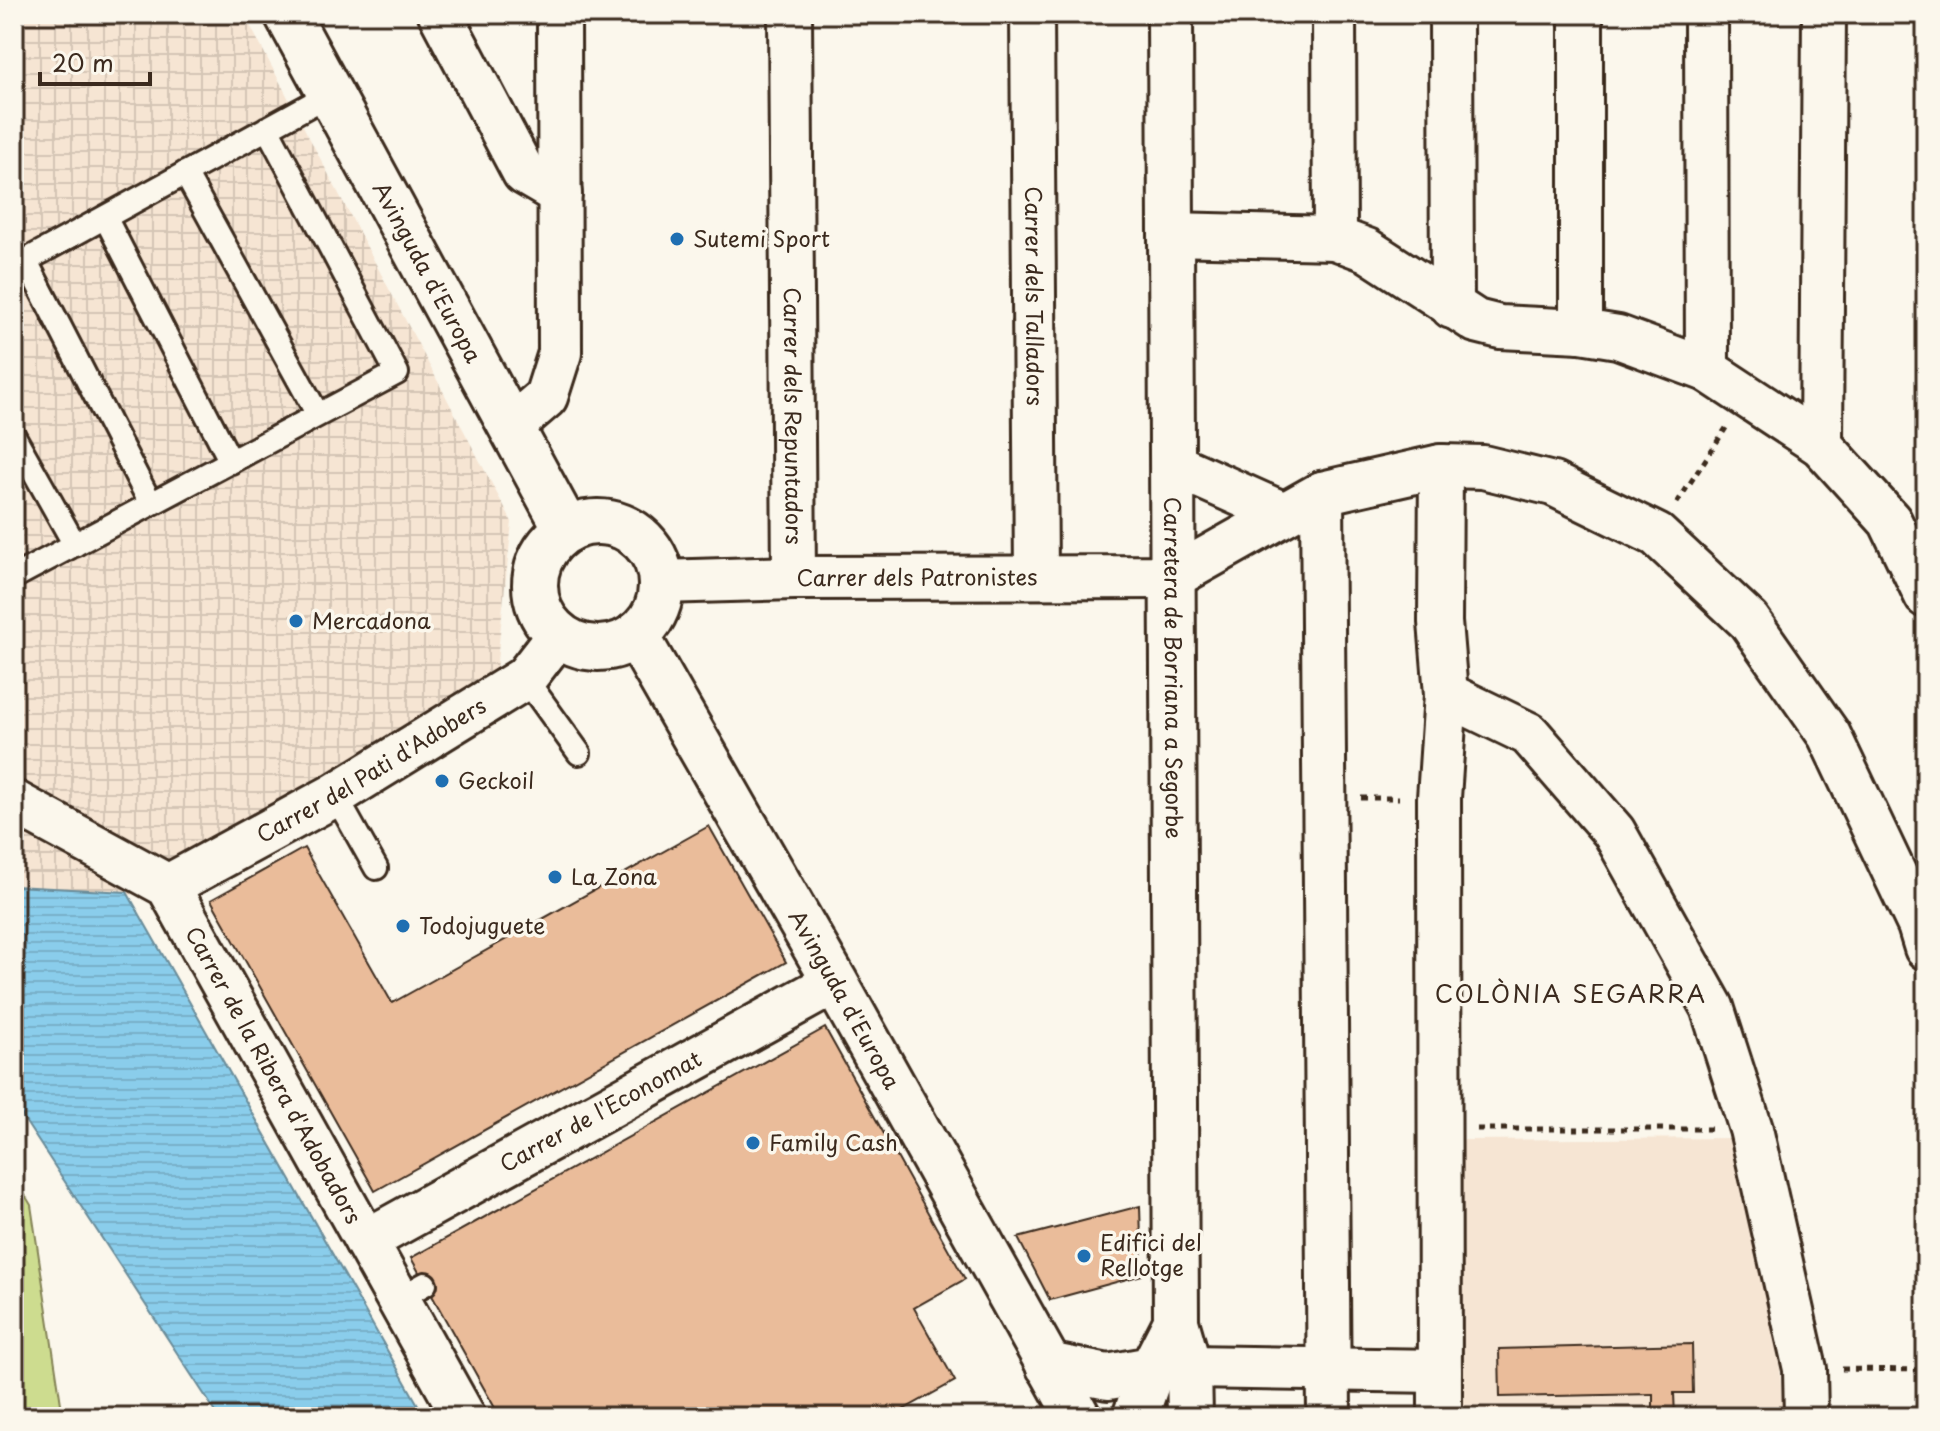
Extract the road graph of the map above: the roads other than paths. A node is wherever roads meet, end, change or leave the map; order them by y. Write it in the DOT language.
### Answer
graph roads {
  1 [pos="287,14"];
  2 [pos="440,14"];
  3 [pos="559,14"];
  4 [pos="790,14"];
  5 [pos="1032,14"];
  6 [pos="1170,14"];
  7 [pos="1334,14"];
  8 [pos="1451,14"];
  9 [pos="1581,14"];
  10 [pos="1706,14"];
  11 [pos="1824,14"];
  12 [pos="330,94"];
  13 [pos="267,128"];
  14 [pos="185,173"];
  15 [pos="560,194"];
  16 [pos="105,217"];
  17 [pos="1171,234"];
  18 [pos="1335,238"];
  19 [pos="20,264"];
  20 [pos="1452,307"];
  21 [pos="1581,331"];
  22 [pos="1707,370"];
  23 [pos="318,415"];
  24 [pos="511,427"];
  25 [pos="14,436"];
  26 [pos="1821,445"];
  27 [pos="231,462"];
  28 [pos="1172,464"];
  29 [pos="1441,466"];
  30 [pos="1322,493"];
  31 [pos="151,504"];
  32 [pos="1284,514"];
  33 [pos="567,530"];
  34 [pos="75,545"];
  35 [pos="14,577"];
  36 [pos="1036,577"];
  37 [pos="1173,577"];
  38 [pos="794,578"];
  39 [pos="661,582"];
  40 [pos="1926,596"];
  41 [pos="559,634"];
  42 [pos="636,635"];
  43 [pos="525,678"];
  44 [pos="1446,694"];
  45 [pos="579,753"];
  46 [pos="335,795"];
  47 [pos="14,802"];
  48 [pos="376,868"];
  49 [pos="168,886"];
  50 [pos="1926,948"];
  51 [pos="835,982"];
  52 [pos="366,1241"];
  53 [pos="1048,1365"];
  54 [pos="1170,1368"];
  55 [pos="1328,1370"];
  56 [pos="1440,1371"];
  57 [pos="464,1417"];
  58 [pos="1078,1417"];
  59 [pos="1107,1417"];
  60 [pos="1135,1417"];
  61 [pos="1190,1417"];
  62 [pos="1329,1417"];
  63 [pos="1440,1417"];
  64 [pos="1806,1417"];
  1 -- 12 [label="main road, Avinguda d'Europa"];
  2 -- 15 [label="street"];
  3 -- 15 [label="street"];
  4 -- 38 [label="street, Carrer dels Repuntadors"];
  5 -- 36 [label="street, Carrer dels Talladors"];
  6 -- 17 [label="main road, Carretera de Borriana a Segorbe"];
  7 -- 18 [label="street"];
  8 -- 20 [label="street"];
  9 -- 21 [label="street"];
  10 -- 22 [label="street"];
  11 -- 26 [label="street"];
  12 -- 13 [label="lane"];
  12 -- 24 [label="main road, Avinguda d'Europa"];
  13 -- 14 [label="lane"];
  13 -- 23 [label="lane"];
  14 -- 16 [label="lane"];
  14 -- 23 [label="lane"];
  15 -- 24 [label="street"];
  16 -- 19 [label="lane"];
  16 -- 27 [label="lane"];
  17 -- 18 [label="street"];
  17 -- 28 [label="main road, Carretera de Borriana a Segorbe"];
  18 -- 20 [label="street"];
  19 -- 31 [label="lane"];
  20 -- 21 [label="street"];
  21 -- 22 [label="street"];
  22 -- 26 [label="street"];
  23 -- 27 [label="lane"];
  24 -- 33 [label="main road, Avinguda d'Europa"];
  25 -- 34 [label="lane"];
  26 -- 40 [label="street"];
  27 -- 31 [label="lane"];
  28 -- 32 [label="street"];
  28 -- 37 [label="main road, Carretera de Borriana a Segorbe"];
  29 -- 30 [label="street"];
  29 -- 44 [label="street"];
  29 -- 50 [label="street"];
  30 -- 32 [label="street"];
  30 -- 55 [label="street"];
  31 -- 34 [label="lane"];
  32 -- 37 [label="street"];
  33 -- 39 [label="main road"];
  33 -- 41 [label="main road"];
  34 -- 35 [label="lane"];
  36 -- 37 [label="street, Carrer dels Patronistes"];
  36 -- 38 [label="street, Carrer dels Patronistes"];
  37 -- 54 [label="main road, Carretera de Borriana a Segorbe"];
  38 -- 39 [label="street, Carrer dels Patronistes"];
  39 -- 42 [label="main road"];
  41 -- 42 [label="main road"];
  41 -- 43 [label="street, Carrer del Pati d'Adobers"];
  42 -- 51 [label="main road, Avinguda d'Europa"];
  43 -- 45 [label="lane"];
  43 -- 46 [label="street, Carrer del Pati d'Adobers"];
  44 -- 56 [label="street"];
  44 -- 64 [label="street"];
  46 -- 48 [label="lane"];
  46 -- 49 [label="street, Carrer del Pati d'Adobers"];
  47 -- 49 [label="street"];
  49 -- 52 [label="street, Carrer de la Ribera d'Adobadors"];
  51 -- 52 [label="street, Carrer de l'Economat"];
  51 -- 53 [label="main road, Avinguda d'Europa"];
  52 -- 57 [label="street, Carrer de la Ribera d'Adobadors"];
  53 -- 54 [label="main road"];
  53 -- 58 [label="main road, Avinguda d'Europa"];
  53 -- 59 [label="main road, Avinguda d'Europa"];
  54 -- 55 [label="street"];
  54 -- 60 [label="main road"];
  54 -- 61 [label="main road"];
  55 -- 56 [label="street"];
  55 -- 62 [label="street"];
  56 -- 63 [label="street"];
}
